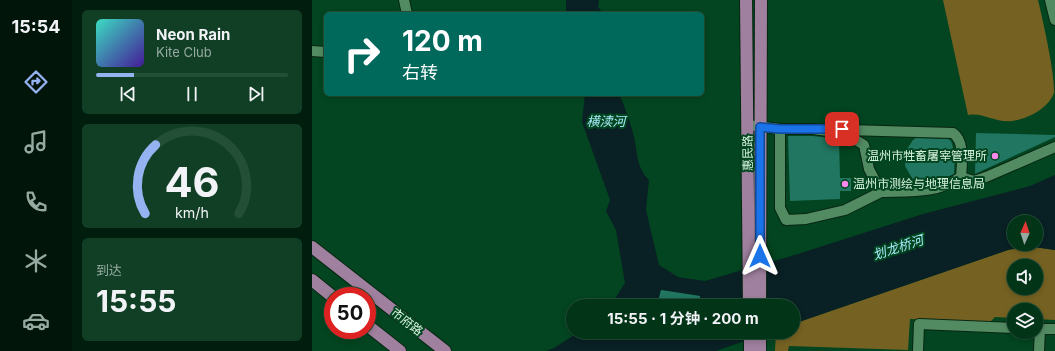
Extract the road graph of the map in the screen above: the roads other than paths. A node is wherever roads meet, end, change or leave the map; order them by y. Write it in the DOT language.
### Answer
graph roads {
  1 [pos="404,0"];
  2 [pos="746,0"];
  3 [pos="761,0"];
  4 [pos="1050,0"];
  5 [pos="407,12"];
  6 [pos="1055,20"];
  7 [pos="312,51"];
  8 [pos="324,52"];
  9 [pos="747,125"];
  10 [pos="760,127"];
  11 [pos="780,129"];
  12 [pos="813,129"];
  13 [pos="1055,147"];
  14 [pos="961,177"];
  15 [pos="881,192"];
  16 [pos="312,247"];
  17 [pos="754,257"];
  18 [pos="312,280"];
  19 [pos="324,290"];
  20 [pos="750,299"];
  21 [pos="759,299"];
  22 [pos="1007,328"];
  23 [pos="1043,329"];
  24 [pos="1055,329"];
  25 [pos="376,332"];
  26 [pos="752,339"];
  27 [pos="758,339"];
  28 [pos="1038,339"];
  29 [pos="400,351"];
  30 [pos="446,351"];
  31 [pos="755,351"];
  32 [pos="918,351"];
  33 [pos="1039,351"];
  1 -- 5 [label="street"];
  2 -- 9 [label="main road, 惠民路"];
  3 -- 10 [label="main road, 惠民路"];
  4 -- 6 [label="street"];
  7 -- 8 [label="street"];
  9 -- 10 [label="street"];
  9 -- 17 [label="main road, 惠民路"];
  10 -- 11 [label="street"];
  10 -- 17 [label="main road, 惠民路"];
  11 -- 12 [label="street"];
  11 -- 15 [label="street"];
  12 -- 14 [label="street"];
  12 -- 15 [label="street"];
  13 -- 14 [label="street"];
  14 -- 15 [label="street"];
  16 -- 30 [label="main road, 市府路"];
  17 -- 20 [label="main road, 惠民路"];
  17 -- 21 [label="main road, 惠民路"];
  18 -- 19 [label="main road"];
  22 -- 32 [label="street"];
  23 -- 24 [label="street"];
  25 -- 29 [label="main road"];
  26 -- 31 [label="main road"];
  27 -- 31 [label="main road"];
  28 -- 33 [label="street"];
}
